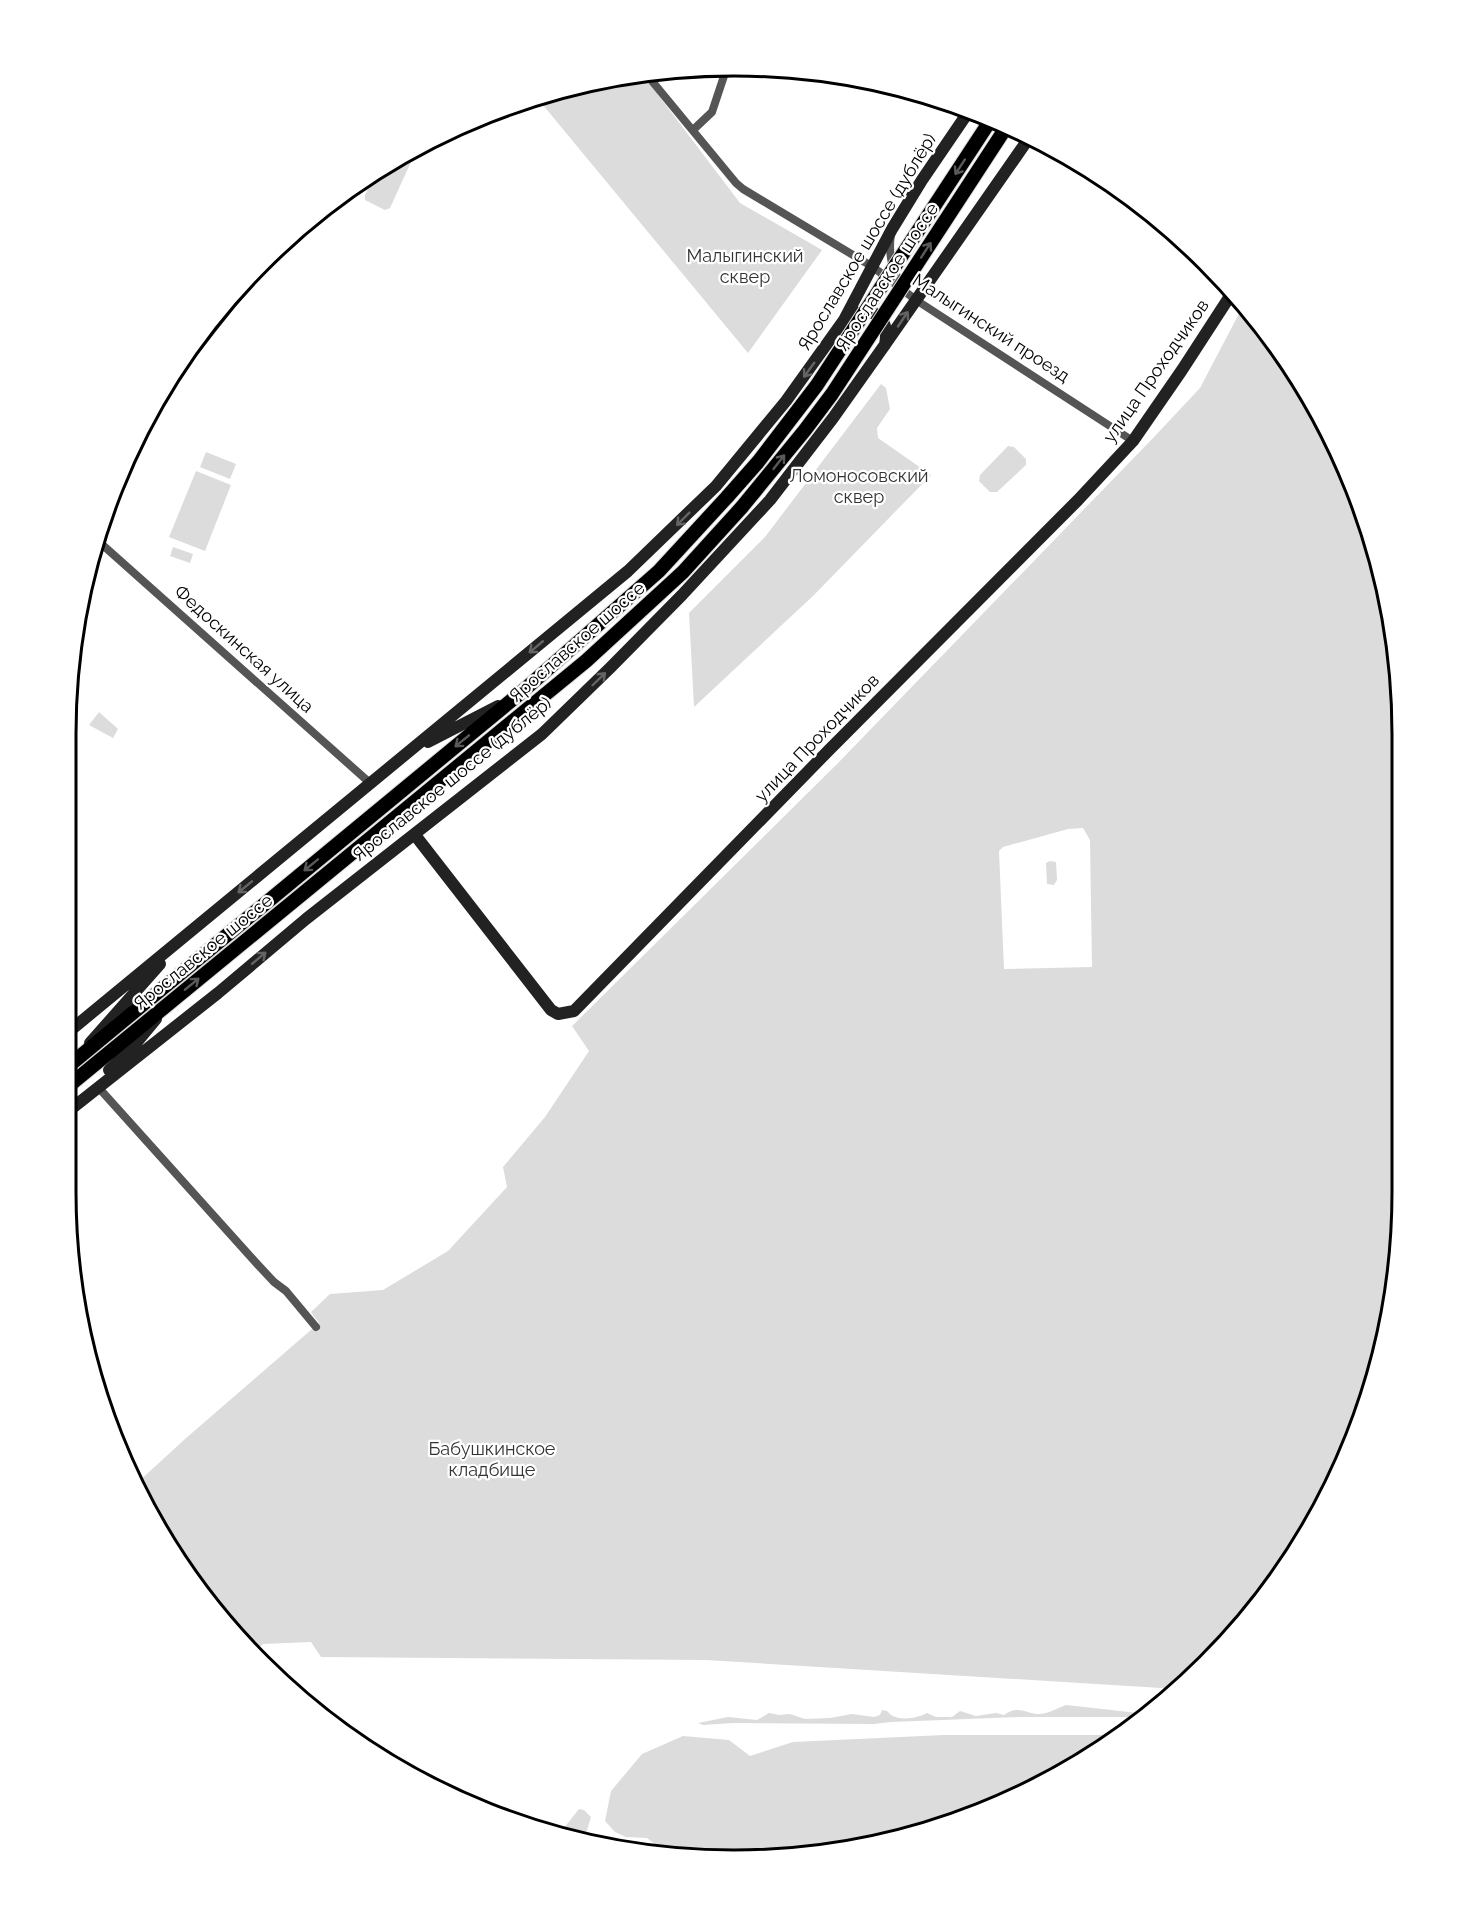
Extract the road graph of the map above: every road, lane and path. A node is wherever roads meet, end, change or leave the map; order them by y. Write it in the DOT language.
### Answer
graph roads {
  1 [pos="724,76"];
  2 [pos="653,82"];
  3 [pos="964,118"];
  4 [pos="986,127"];
  5 [pos="693,130"];
  6 [pos="1002,134"];
  7 [pos="1025,144"];
  8 [pos="892,228"];
  9 [pos="873,267"];
  10 [pos="911,296"];
  11 [pos="1228,300"];
  12 [pos="844,320"];
  13 [pos="884,346"];
  14 [pos="1133,441"];
  15 [pos="104,546"];
  16 [pos="524,690"];
  17 [pos="412,748"];
  18 [pos="370,783"];
  19 [pos="415,835"];
  20 [pos="177,942"];
  21 [pos="172,1001"];
  22 [pos="77,1025"];
  23 [pos="77,1056"];
  24 [pos="77,1058"];
  25 [pos="77,1079"];
  26 [pos="98,1087"];
  27 [pos="78,1104"];
  28 [pos="316,1326"];
  1 -- 5 [label="street"];
  2 -- 5 [label="street, Малыгинский проезд"];
  3 -- 8 [label="street, Ярославское шоссе (дублёр)"];
  4 -- 16 [label="main road, Ярославское шоссе, one-way, bridge"];
  5 -- 9 [label="street, Малыгинский проезд"];
  21 -- 6 [label="main road, Ярославское шоссе, one-way, bridge"];
  7 -- 10 [label="street, Ярославское шоссе (дублёр)"];
  8 -- 9 [label="street, Ярославское шоссе (дублёр)"];
  8 -- 10 [label="street"];
  9 -- 10 [label="street, Малыгинский проезд"];
  9 -- 12 [label="street, Ярославское шоссе (дублёр)"];
  13 -- 10 [label="street, Ярославское шоссе (дублёр), one-way"];
  10 -- 14 [label="street, Малыгинский проезд"];
  11 -- 14 [label="street, улица Проходчиков"];
  12 -- 13 [label="street"];
  12 -- 17 [label="street, Ярославское шоссе (дублёр), one-way"];
  19 -- 13 [label="street, Ярославское шоссе (дублёр), one-way"];
  14 -- 19 [label="street, улица Проходчиков"];
  15 -- 18 [label="street, Федоскинская улица"];
  16 -- 17 [label="street"];
  16 -- 24 [label="main road, Ярославское шоссе, one-way"];
  17 -- 18 [label="street, Ярославское шоссе (дублёр)"];
  18 -- 20 [label="street, Ярославское шоссе (дублёр), one-way"];
  26 -- 19 [label="street, Ярославское шоссе (дублёр), one-way"];
  20 -- 22 [label="street, Ярославское шоссе (дублёр)"];
  20 -- 23 [label="street"];
  21 -- 25 [label="main road, Ярославское шоссе"];
  21 -- 27 [label="street"];
  26 -- 27 [label="street, Ярославское шоссе (дублёр)"];
  26 -- 28 [label="street"];
}
